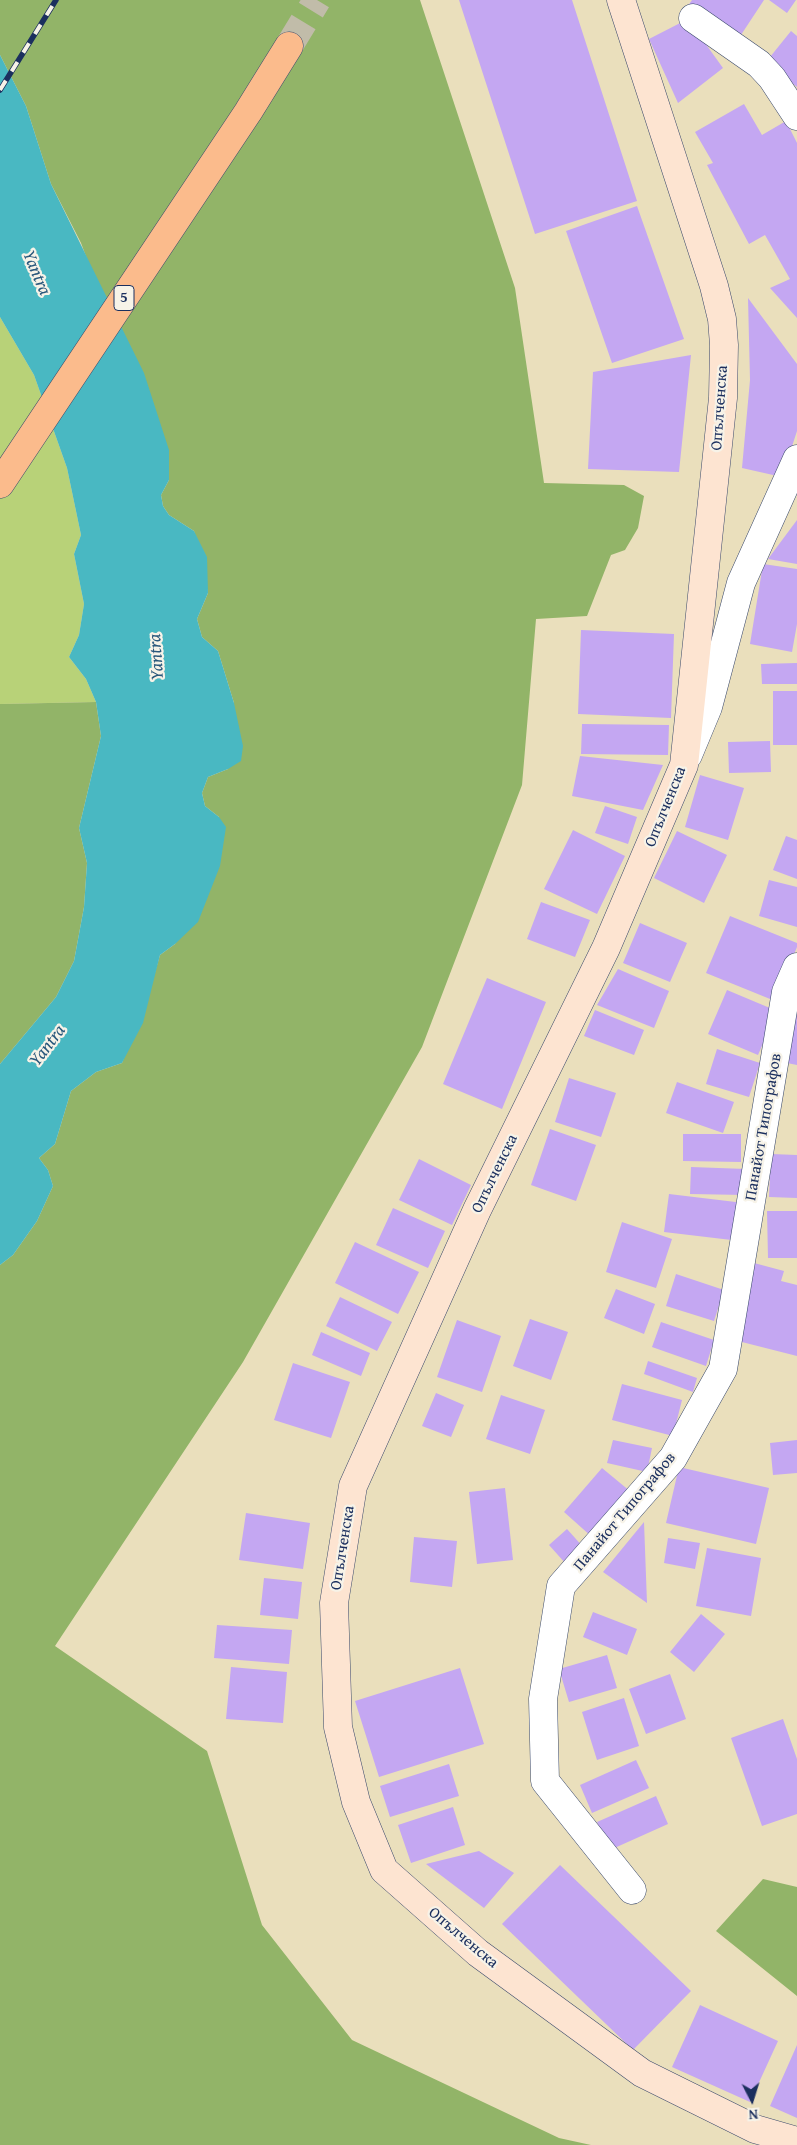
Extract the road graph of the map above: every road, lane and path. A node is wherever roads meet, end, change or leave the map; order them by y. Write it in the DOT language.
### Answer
graph roads {
  1 [pos="621,0"];
  2 [pos="693,18"];
  3 [pos="289,46"];
  4 [pos="797,116"];
  5 [pos="797,459"];
  6 [pos="0,484"];
  7 [pos="684,765"];
  8 [pos="797,967"];
  9 [pos="632,1890"];
  10 [pos="797,2141"];
  1 -- 7 [label="street, Опълченска"];
  2 -- 4 [label="street"];
  3 -- 6 [label="main road, 5"];
  5 -- 7 [label="street"];
  7 -- 10 [label="street, Опълченска"];
  8 -- 9 [label="street, Панайот Типографов"];
}
